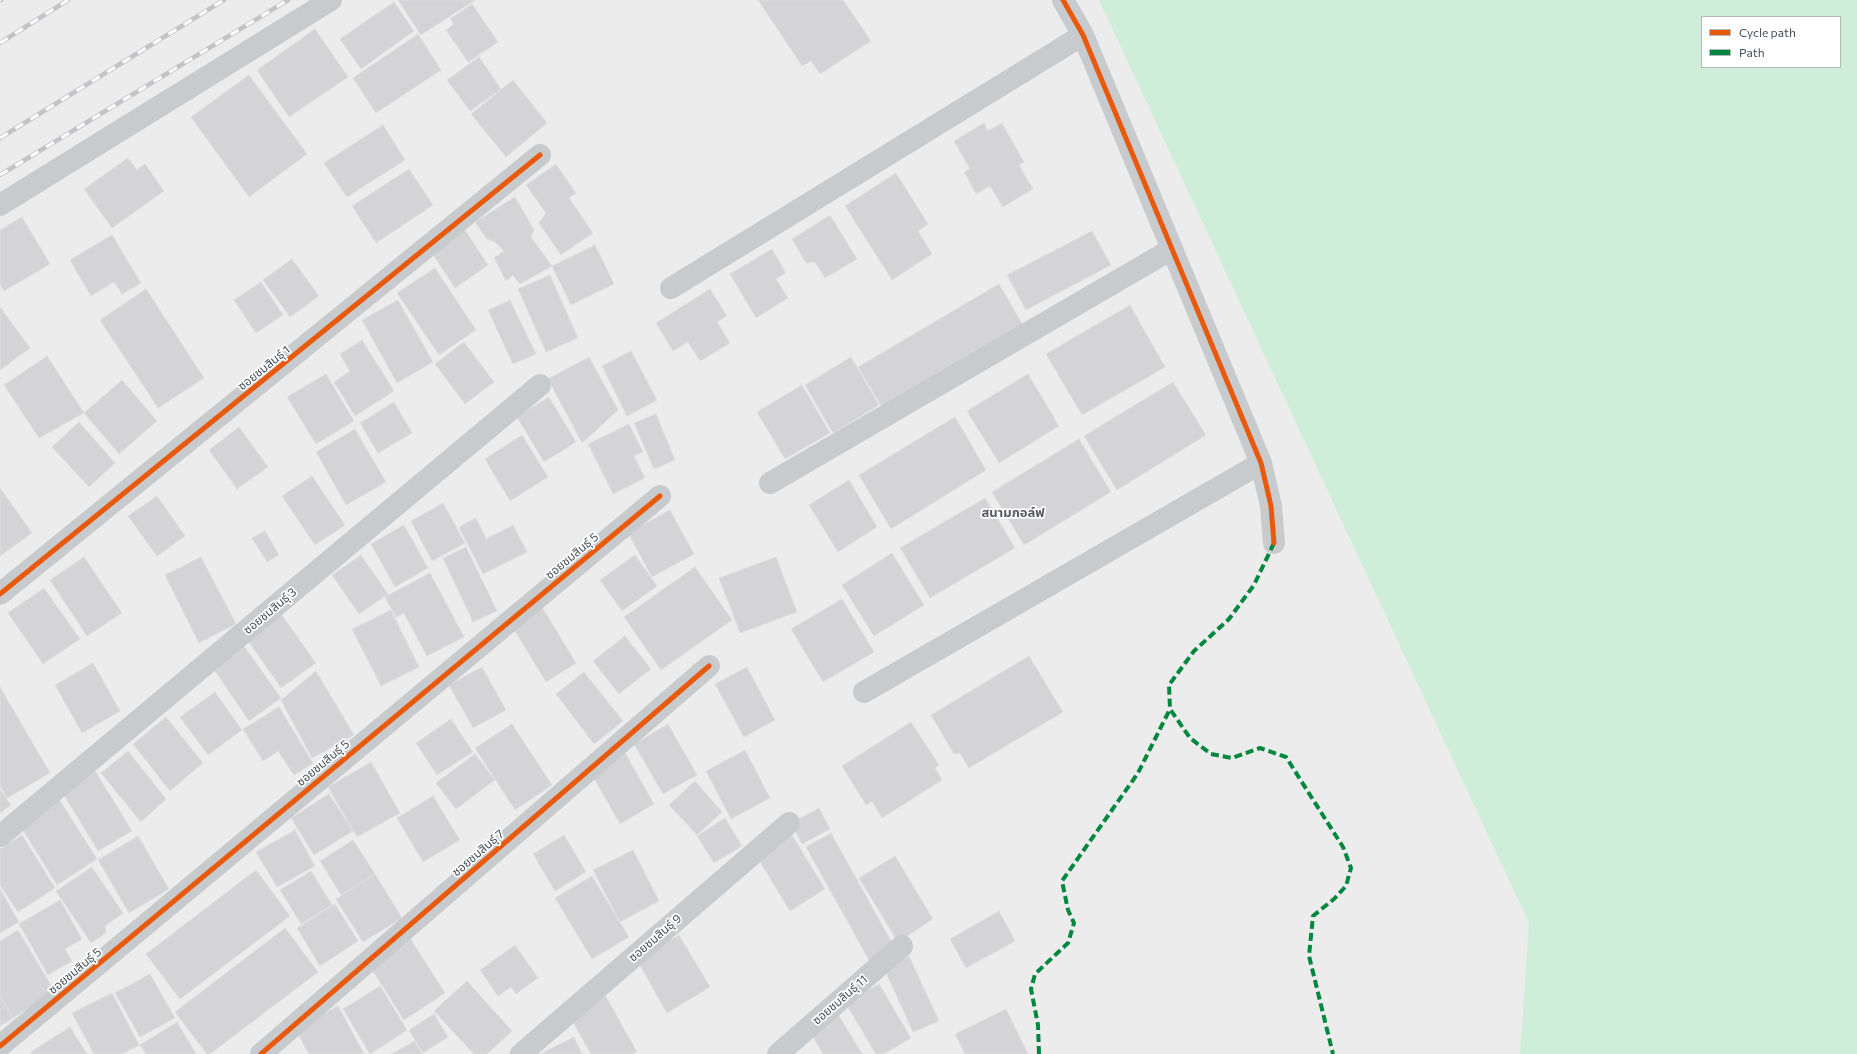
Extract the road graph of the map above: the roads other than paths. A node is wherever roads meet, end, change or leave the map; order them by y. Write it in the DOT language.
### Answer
graph roads {
  1 [pos="331,0"];
  2 [pos="1063,0"];
  3 [pos="1083,35"];
  4 [pos="540,156"];
  5 [pos="0,205"];
  6 [pos="1172,249"];
  7 [pos="671,288"];
  8 [pos="540,385"];
  9 [pos="1261,464"];
  10 [pos="770,482"];
  11 [pos="660,496"];
  12 [pos="1274,543"];
  13 [pos="0,594"];
  14 [pos="709,666"];
  15 [pos="864,692"];
  16 [pos="789,823"];
  17 [pos="0,836"];
  18 [pos="902,946"];
  19 [pos="0,1046"];
  20 [pos="261,1054"];
  21 [pos="521,1054"];
  22 [pos="778,1054"];
  1 -- 5 [label="street"];
  2 -- 3 [label="street"];
  3 -- 6 [label="street"];
  3 -- 7 [label="street"];
  4 -- 13 [label="street, ซอยชมสินธุ์ 1"];
  6 -- 9 [label="street"];
  6 -- 10 [label="street"];
  8 -- 17 [label="street, ซอยชมสินธุ์ 3"];
  9 -- 12 [label="street"];
  9 -- 15 [label="street"];
  11 -- 19 [label="street, ซอยชมสินธุ์ 5"];
  14 -- 20 [label="street, ซอยชมสินธุ์ 7"];
  16 -- 21 [label="street, ซอยชมสินธุ์ 9"];
  18 -- 22 [label="street, ซอยชมสินธุ์ 11"];
}
